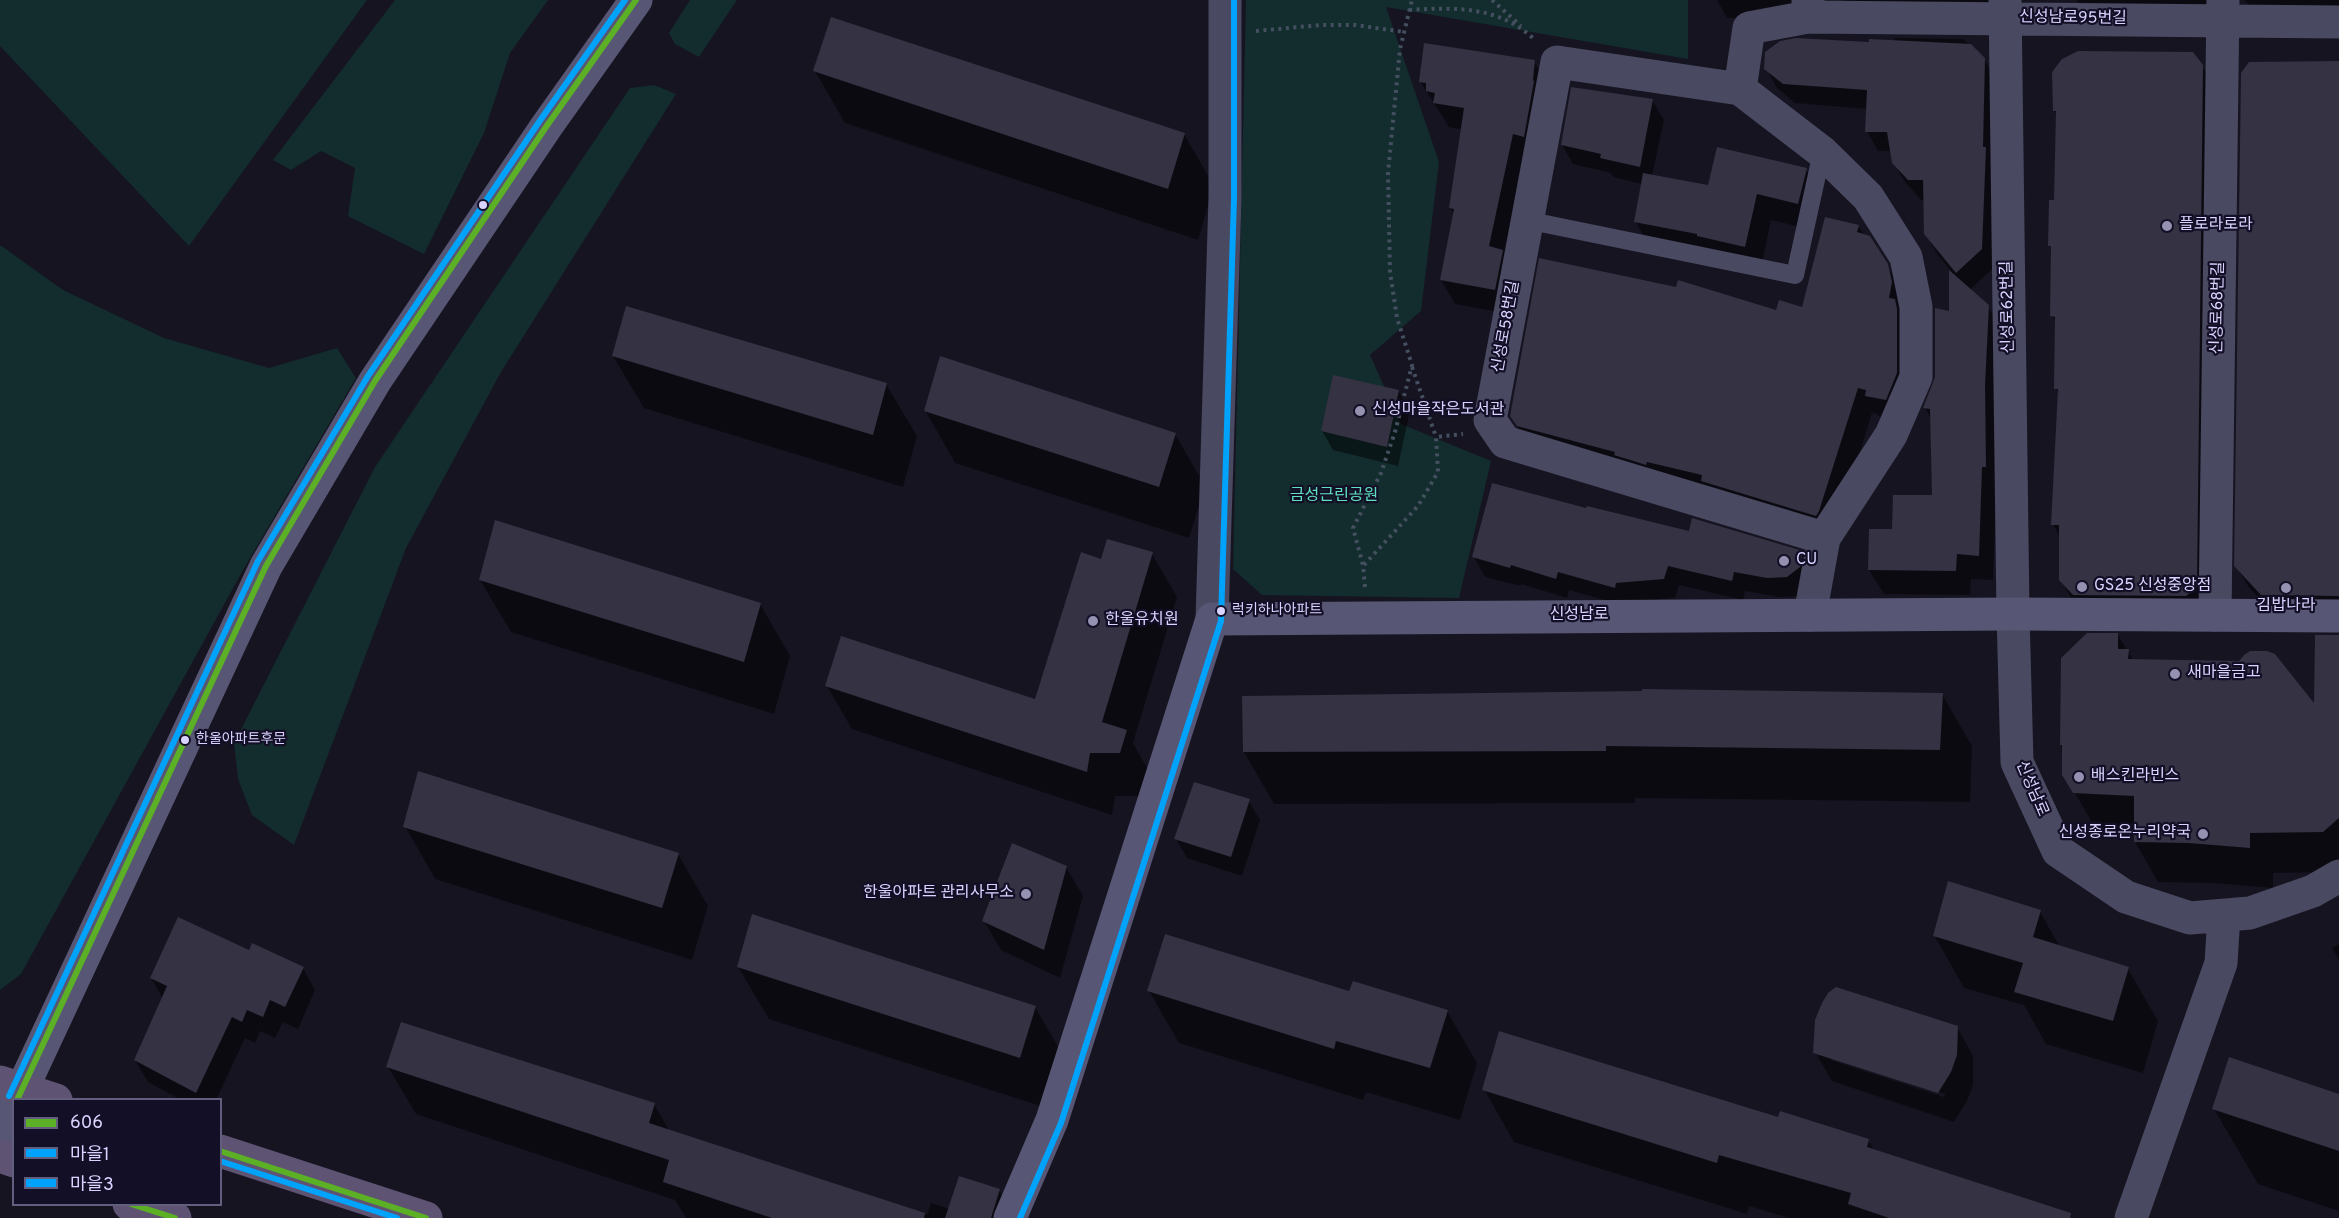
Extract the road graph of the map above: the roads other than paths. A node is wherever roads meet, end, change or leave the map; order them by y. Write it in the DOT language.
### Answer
graph roads {
  1 [pos="636,0"];
  2 [pos="1225,0"];
  3 [pos="1808,8"];
  4 [pos="2005,9"];
  5 [pos="2222,10"];
  6 [pos="2339,22"];
  7 [pos="1740,89"];
  8 [pos="1822,152"];
  9 [pos="1526,220"];
  10 [pos="1824,538"];
  11 [pos="2013,614"];
  12 [pos="1810,615"];
  13 [pos="2215,615"];
  14 [pos="2339,616"];
  15 [pos="1212,619"];
  16 [pos="2339,876"];
  17 [pos="2224,915"];
  18 [pos="13,1094"];
  19 [pos="42,1098"];
  20 [pos="0,1136"];
  21 [pos="222,1152"];
  22 [pos="136,1206"];
  23 [pos="176,1218"];
  24 [pos="426,1218"];
  25 [pos="1010,1218"];
  26 [pos="2131,1218"];
  1 -- 18 [label="street"];
  2 -- 15 [label="street"];
  3 -- 4 [label="street, 신성남로95번길"];
  3 -- 7 [label="street"];
  4 -- 5 [label="street, 신성남로95번길"];
  4 -- 11 [label="street, 신성로62번길"];
  5 -- 6 [label="street, 신성남로95번길"];
  5 -- 13 [label="street, 신성로68번길"];
  7 -- 8 [label="street"];
  7 -- 9 [label="street, 신성로58번길"];
  8 -- 9 [label="lane"];
  8 -- 10 [label="street"];
  9 -- 10 [label="street, 신성로58번길"];
  10 -- 12 [label="street"];
  11 -- 12 [label="street, 신성남로"];
  11 -- 13 [label="street"];
  11 -- 17 [label="street, 신성남로"];
  12 -- 15 [label="street, 신성남로"];
  13 -- 14 [label="street"];
  15 -- 25 [label="street"];
  16 -- 17 [label="street, 신성남로"];
  17 -- 26 [label="street"];
  18 -- 19 [label="main road"];
  18 -- 20 [label="street"];
  21 -- 24 [label="main road"];
  22 -- 23 [label="main road"];
}
